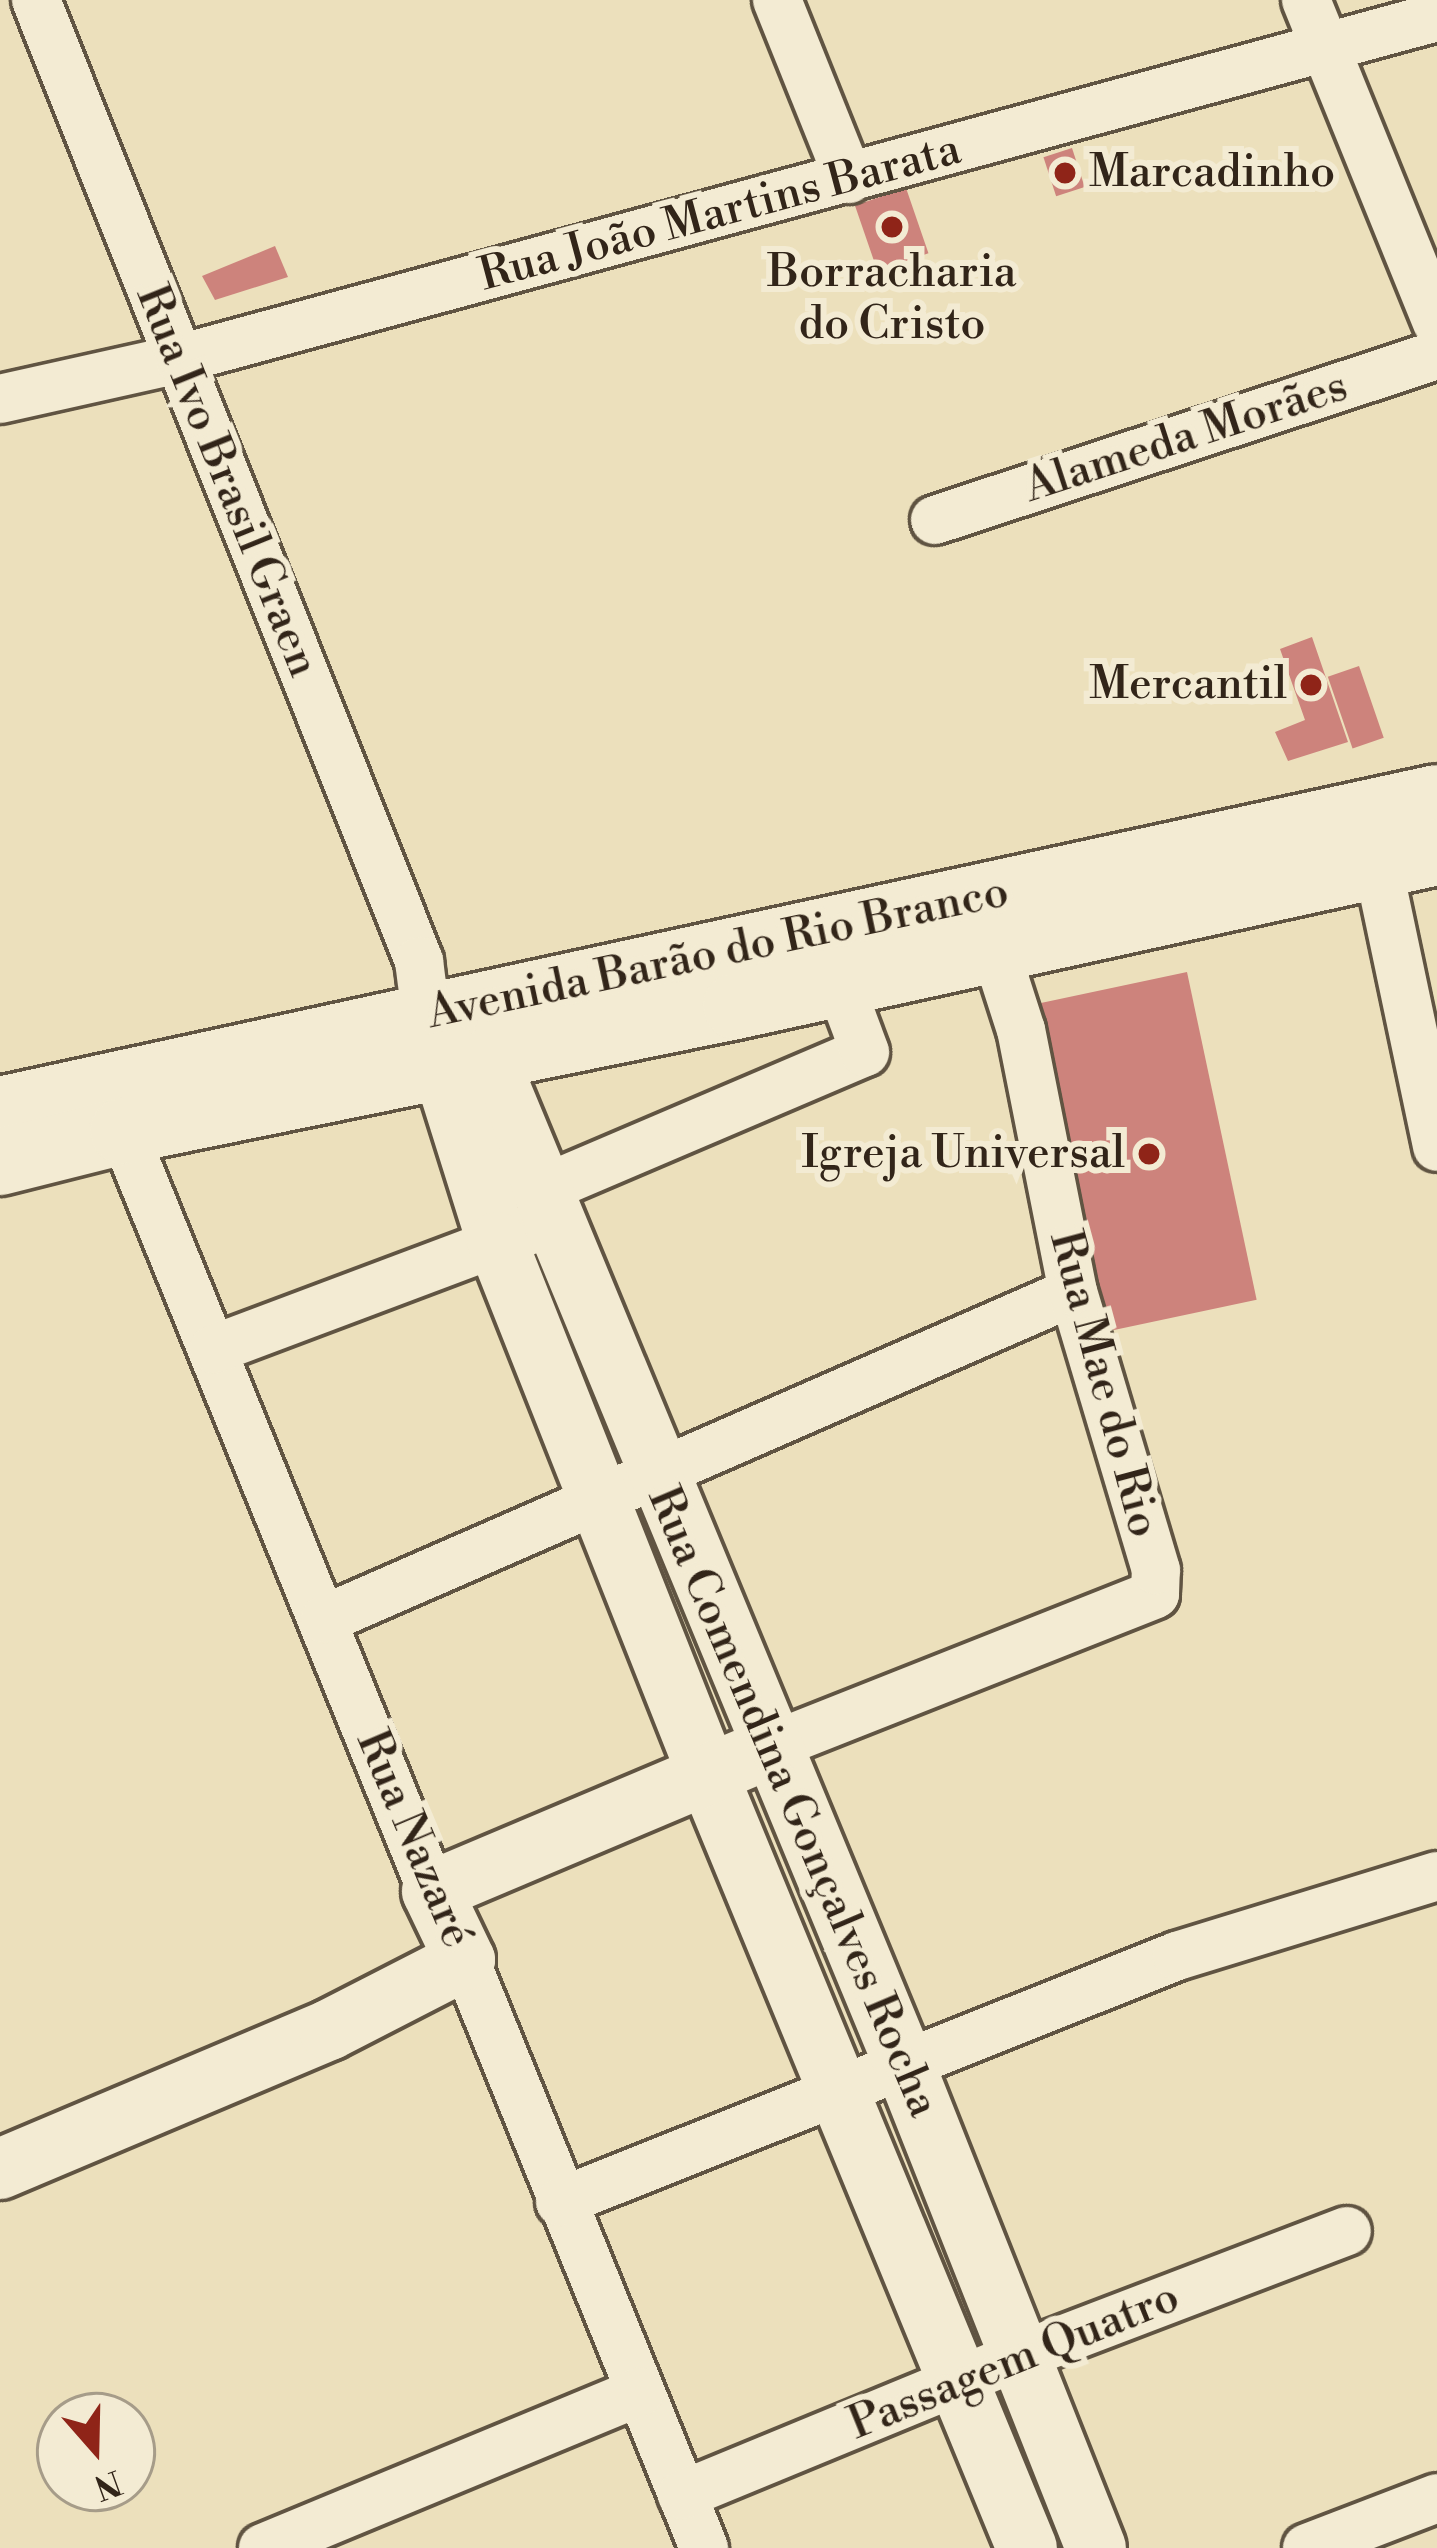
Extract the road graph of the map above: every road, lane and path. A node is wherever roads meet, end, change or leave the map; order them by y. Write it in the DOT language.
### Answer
graph roads {
  1 [pos="36,0"];
  2 [pos="777,0"];
  3 [pos="1306,0"];
  4 [pos="1437,17"];
  5 [pos="1327,47"];
  6 [pos="849,179"];
  7 [pos="1437,322"];
  8 [pos="1437,355"];
  9 [pos="179,358"];
  10 [pos="0,399"];
  11 [pos="934,520"];
  12 [pos="1437,798"];
  13 [pos="1407,859"];
  14 [pos="994,946"];
  15 [pos="839,982"];
  16 [pos="449,1022"];
  17 [pos="1,1119"];
  18 [pos="123,1130"];
  19 [pos="1437,1147"];
  20 [pos="530,1218"];
  21 [pos="1073,1292"];
  22 [pos="214,1349"];
  23 [pos="657,1474"];
  24 [pos="599,1499"];
  25 [pos="325,1619"];
  26 [pos="772,1746"];
  27 [pos="708,1774"];
  28 [pos="1437,1876"];
  29 [pos="432,1891"];
  30 [pos="464,1960"];
  31 [pos="905,2066"];
  32 [pos="838,2090"];
  33 [pos="0,2169"];
  34 [pos="560,2202"];
  35 [pos="1347,2231"];
  36 [pos="1017,2357"];
  37 [pos="956,2384"];
  38 [pos="640,2392"];
  39 [pos="682,2495"];
  40 [pos="1437,2498"];
  41 [pos="263,2548"];
  42 [pos="704,2548"];
  43 [pos="1027,2548"];
  44 [pos="1096,2548"];
  45 [pos="1307,2548"];
  1 -- 9 [label="street, Rua Ivo Brasil Graen"];
  2 -- 6 [label="street"];
  3 -- 5 [label="street"];
  4 -- 5 [label="street, Rua João Martins Barata"];
  5 -- 6 [label="street, Rua João Martins Barata"];
  5 -- 7 [label="street"];
  6 -- 9 [label="street, Rua João Martins Barata"];
  8 -- 11 [label="street, Alameda Morães"];
  9 -- 10 [label="street, Rua João Martins Barata"];
  9 -- 16 [label="street, Rua Ivo Brasil Graen"];
  12 -- 16 [label="main road, Avenida Barão do Rio Branco"];
  13 -- 14 [label="main road, Avenida Barão do Rio Branco"];
  13 -- 19 [label="street"];
  14 -- 15 [label="main road, Avenida Barão do Rio Branco"];
  14 -- 21 [label="street, Rua Mae do Rio"];
  15 -- 16 [label="main road, Avenida Barão do Rio Branco"];
  15 -- 20 [label="street"];
  16 -- 17 [label="main road, Avenida Barão do Rio Branco"];
  16 -- 18 [label="main road, Avenida Barão do Rio Branco"];
  16 -- 20 [label="street, Rua Comendina Gonçalves Rocha"];
  17 -- 18 [label="main road, Avenida Barão do Rio Branco"];
  18 -- 22 [label="street, Rua Nazaré"];
  20 -- 22 [label="street"];
  20 -- 23 [label="street, Rua Comendina Gonçalves Rocha"];
  20 -- 24 [label="street, Rua Comendina Gonçalves Rocha"];
  21 -- 23 [label="street"];
  21 -- 26 [label="street, Rua Mae do Rio"];
  22 -- 25 [label="street, Rua Nazaré"];
  23 -- 24 [label="street"];
  23 -- 26 [label="street, Rua Comendina Gonçalves Rocha"];
  24 -- 25 [label="street"];
  24 -- 27 [label="street, Rua Comendina Gonçalves Rocha"];
  25 -- 29 [label="street, Rua Nazaré"];
  26 -- 27 [label="street"];
  26 -- 31 [label="street, Rua Comendina Gonçalves Rocha"];
  27 -- 29 [label="street"];
  27 -- 32 [label="street, Rua Comendina Gonçalves Rocha"];
  28 -- 31 [label="street"];
  29 -- 30 [label="street, Rua Nazaré"];
  30 -- 33 [label="street"];
  30 -- 34 [label="street, Rua Nazaré"];
  31 -- 32 [label="street"];
  31 -- 36 [label="street, Rua Comendina Gonçalves Rocha"];
  32 -- 34 [label="street"];
  32 -- 37 [label="street, Rua Comendina Gonçalves Rocha"];
  34 -- 38 [label="street, Rua Nazaré"];
  35 -- 36 [label="street, Passagem Quatro"];
  36 -- 37 [label="street, Passagem Quatro"];
  36 -- 44 [label="street, Rua Comendina Gonçalves Rocha"];
  37 -- 39 [label="street, Passagem Quatro"];
  37 -- 43 [label="street, Rua Comendina Gonçalves Rocha"];
  38 -- 39 [label="street, Rua Nazaré"];
  38 -- 41 [label="street"];
  39 -- 42 [label="street, Rua Nazaré"];
  40 -- 45 [label="street"];
}
